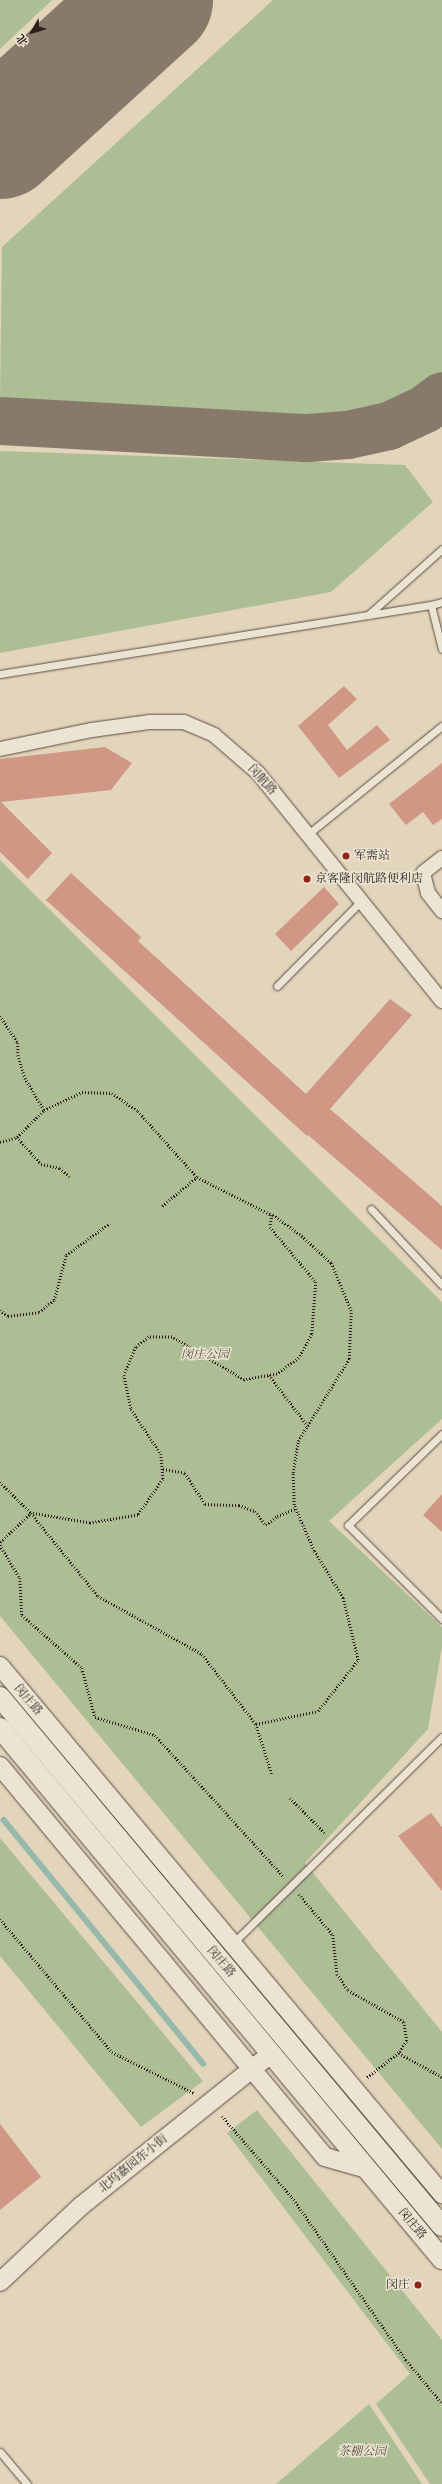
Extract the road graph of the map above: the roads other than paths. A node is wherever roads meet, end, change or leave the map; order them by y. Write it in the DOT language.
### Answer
graph roads {
  1 [pos="442,549"];
  2 [pos="442,602"];
  3 [pos="431,606"];
  4 [pos="368,616"];
  5 [pos="442,650"];
  6 [pos="0,674"];
  7 [pos="442,726"];
  8 [pos="0,749"];
  9 [pos="308,834"];
  10 [pos="442,858"];
  11 [pos="361,901"];
  12 [pos="442,911"];
  13 [pos="277,986"];
  14 [pos="442,1000"];
  15 [pos="371,1209"];
  16 [pos="442,1285"];
  17 [pos="442,1434"];
  18 [pos="442,1619"];
  19 [pos="0,1666"];
  20 [pos="0,1697"];
  21 [pos="0,1728"];
  22 [pos="442,1737"];
  23 [pos="0,1766"];
  24 [pos="233,1944"];
  25 [pos="271,2054"];
  26 [pos="252,2069"];
  27 [pos="367,2169"];
  28 [pos="442,2194"];
  29 [pos="442,2226"];
  30 [pos="442,2259"];
  31 [pos="0,2282"];
  32 [pos="0,2452"];
  33 [pos="27,2484"];
  1 -- 4 [label="lane"];
  2 -- 3 [label="lane"];
  3 -- 4 [label="lane"];
  3 -- 5 [label="lane"];
  4 -- 6 [label="lane"];
  7 -- 9 [label="lane"];
  8 -- 9 [label="street, 闵航路"];
  9 -- 11 [label="street, 闵航路"];
  10 -- 12 [label="street"];
  11 -- 13 [label="lane"];
  11 -- 14 [label="street, 闵航路"];
  15 -- 16 [label="lane"];
  17 -- 18 [label="lane"];
  19 -- 24 [label="street, 闵庄路"];
  20 -- 29 [label="main road, 闵庄路"];
  21 -- 25 [label="main road, 闵庄路"];
  22 -- 24 [label="lane"];
  23 -- 26 [label="street"];
  24 -- 28 [label="street, 闵庄路"];
  25 -- 26 [label="street, 北坞嘉园东小街"];
  25 -- 27 [label="main road, 闵庄路"];
  26 -- 27 [label="street"];
  26 -- 31 [label="street, 北坞嘉园东小街"];
  27 -- 30 [label="main road, 闵庄路"];
  32 -- 33 [label="lane"];
}
